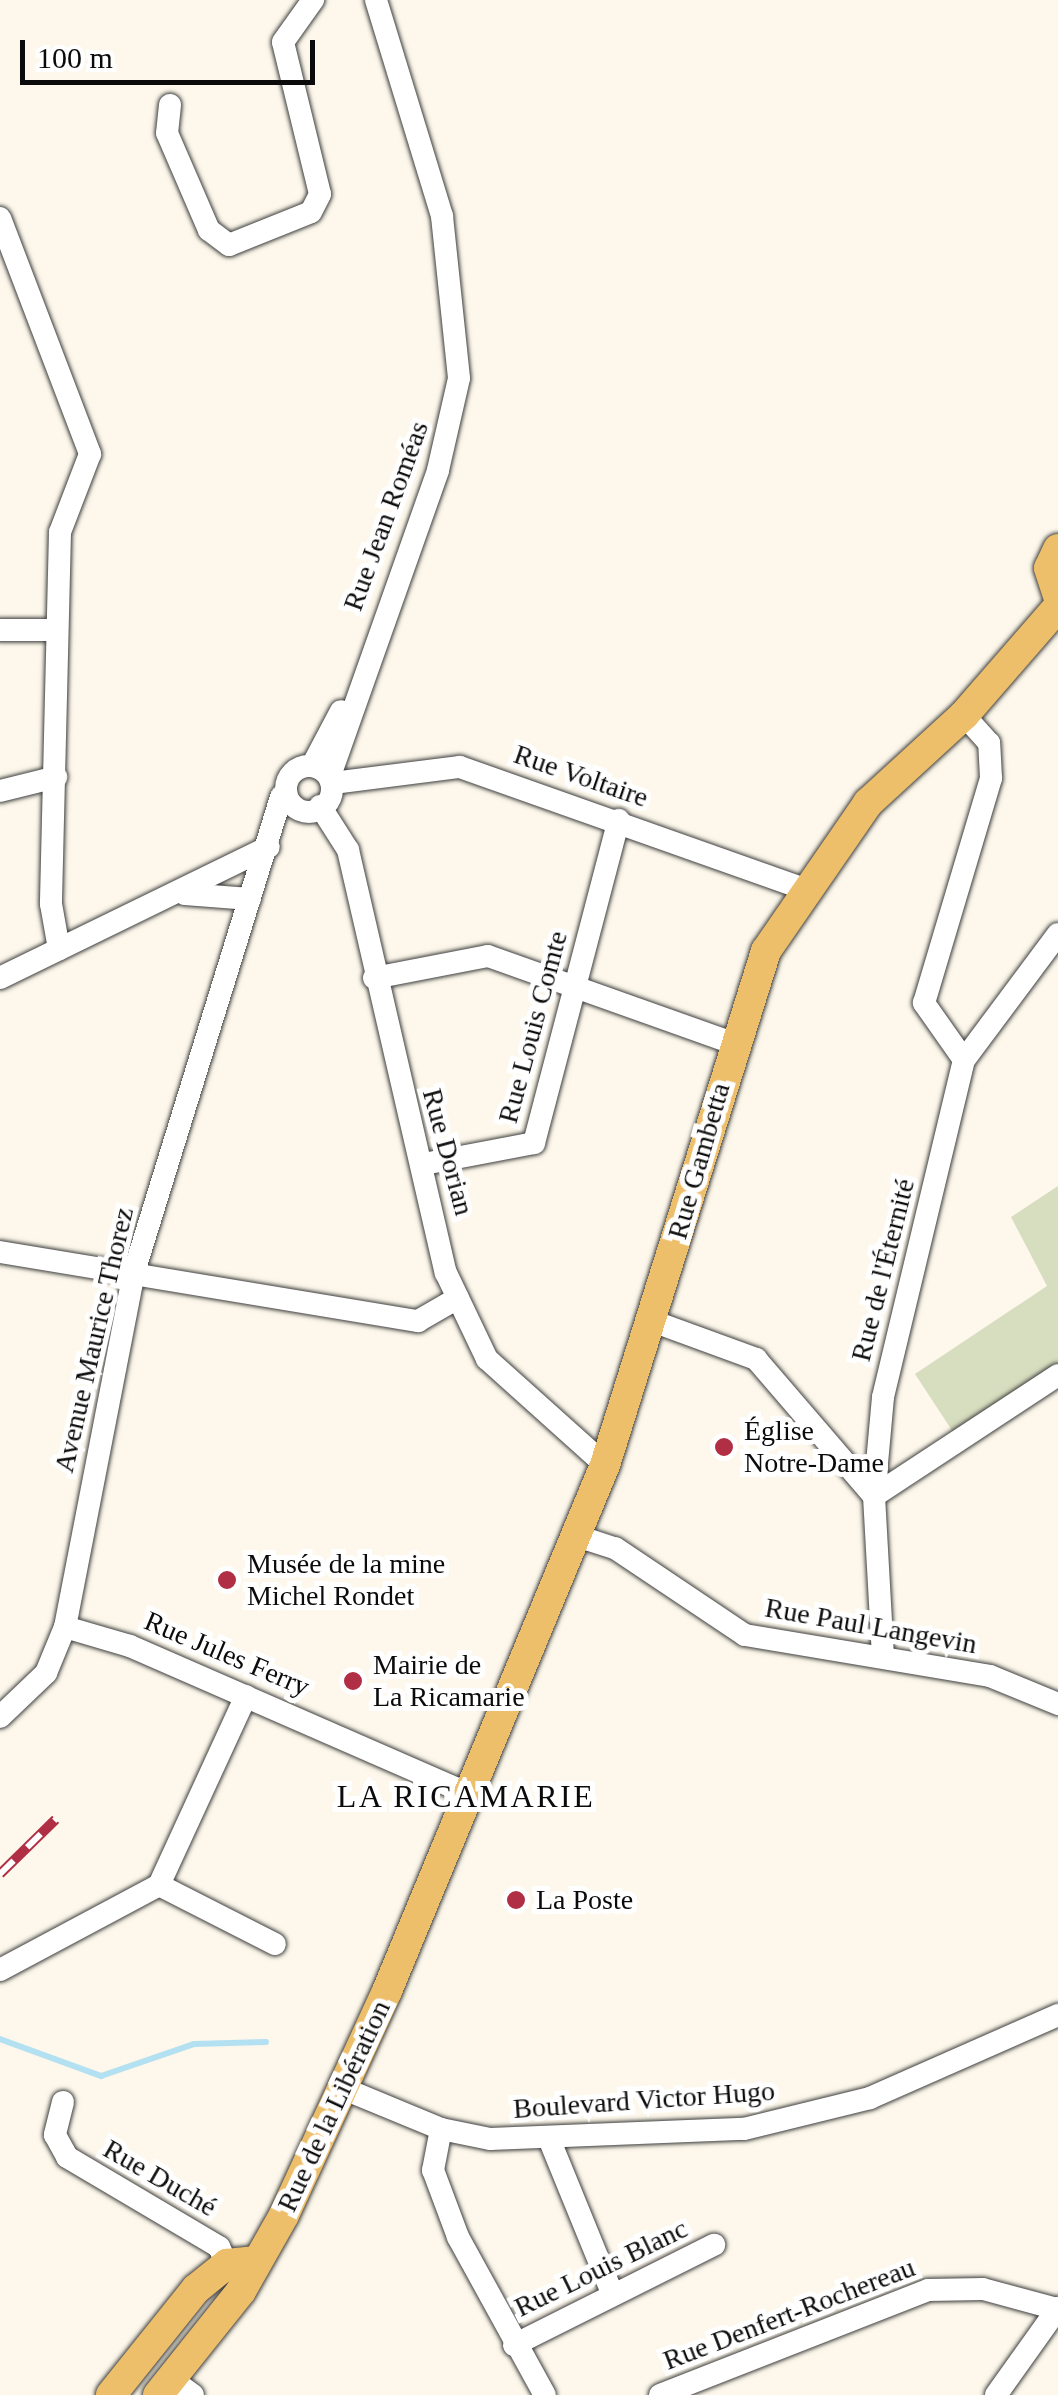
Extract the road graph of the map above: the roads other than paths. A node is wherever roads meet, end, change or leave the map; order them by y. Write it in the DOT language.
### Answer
graph roads {
  1 [pos="313,0"];
  2 [pos="376,0"];
  3 [pos="170,105"];
  4 [pos="0,218"];
  5 [pos="1058,550"];
  6 [pos="1058,596"];
  7 [pos="1058,606"];
  8 [pos="0,630"];
  9 [pos="55,630"];
  10 [pos="964,715"];
  11 [pos="326,773"];
  12 [pos="56,777"];
  13 [pos="0,791"];
  14 [pos="281,796"];
  15 [pos="311,808"];
  16 [pos="619,820"];
  17 [pos="269,847"];
  18 [pos="802,888"];
  19 [pos="250,899"];
  20 [pos="161,900"];
  21 [pos="1058,934"];
  22 [pos="59,950"];
  23 [pos="0,978"];
  24 [pos="374,978"];
  25 [pos="576,980"];
  26 [pos="733,1043"];
  27 [pos="964,1060"];
  28 [pos="424,1164"];
  29 [pos="0,1252"];
  30 [pos="134,1272"];
  31 [pos="458,1298"];
  32 [pos="655,1322"];
  33 [pos="1058,1375"];
  34 [pos="605,1465"];
  35 [pos="874,1496"];
  36 [pos="577,1536"];
  37 [pos="65,1627"];
  38 [pos="883,1656"];
  39 [pos="246,1696"];
  40 [pos="1057,1700"];
  41 [pos="0,1716"];
  42 [pos="468,1794"];
  43 [pos="160,1886"];
  44 [pos="275,1944"];
  45 [pos="0,1970"];
  46 [pos="1058,2014"];
  47 [pos="342,2088"];
  48 [pos="63,2102"];
  49 [pos="441,2130"];
  50 [pos="550,2142"];
  51 [pos="714,2245"];
  52 [pos="240,2263"];
  53 [pos="613,2296"];
  54 [pos="1057,2308"];
  55 [pos="514,2345"];
  56 [pos="174,2390"];
  57 [pos="111,2395"];
  58 [pos="545,2395"];
  59 [pos="660,2395"];
  60 [pos="996,2395"];
  1 -- 3 [label="street"];
  2 -- 11 [label="street, Rue Jean Roméas"];
  4 -- 9 [label="street"];
  5 -- 6 [label="main road"];
  7 -- 10 [label="main road, Rue Gambetta"];
  8 -- 9 [label="street"];
  9 -- 12 [label="street"];
  10 -- 18 [label="main road, Rue Gambetta"];
  10 -- 27 [label="street"];
  11 -- 14 [label="street"];
  11 -- 15 [label="street, Rue Jean Roméas"];
  11 -- 16 [label="street, Rue Voltaire"];
  12 -- 13 [label="street"];
  12 -- 22 [label="street"];
  14 -- 15 [label="street"];
  14 -- 17 [label="street, Avenue Maurice Thorez"];
  15 -- 17 [label="street, Avenue Maurice Thorez"];
  15 -- 24 [label="street, Rue Dorian"];
  16 -- 18 [label="street, Rue Voltaire"];
  16 -- 25 [label="street, Rue Louis Comte"];
  17 -- 19 [label="street, Avenue Maurice Thorez"];
  17 -- 20 [label="street"];
  18 -- 26 [label="main road, Rue Gambetta"];
  19 -- 20 [label="street"];
  19 -- 30 [label="street, Avenue Maurice Thorez"];
  20 -- 22 [label="street"];
  21 -- 27 [label="street, Rue de l'Éternité"];
  22 -- 23 [label="street"];
  24 -- 25 [label="street"];
  24 -- 28 [label="street, Rue Dorian"];
  25 -- 26 [label="street"];
  25 -- 28 [label="street, Rue Louis Comte"];
  26 -- 32 [label="main road, Rue Gambetta"];
  27 -- 35 [label="street, Rue de l'Éternité"];
  28 -- 31 [label="street, Rue Dorian"];
  29 -- 30 [label="street"];
  30 -- 31 [label="street"];
  30 -- 37 [label="street, Avenue Maurice Thorez"];
  31 -- 34 [label="street, Rue Dorian"];
  32 -- 34 [label="main road, Rue Gambetta"];
  32 -- 35 [label="street"];
  33 -- 35 [label="street"];
  34 -- 36 [label="main road, Rue Gambetta"];
  35 -- 38 [label="street, Rue de l'Éternité"];
  36 -- 38 [label="street, Rue Paul Langevin"];
  36 -- 42 [label="main road, Rue Gambetta"];
  37 -- 39 [label="street, Rue Jules Ferry"];
  37 -- 41 [label="street, Avenue Maurice Thorez"];
  38 -- 40 [label="street, Rue Paul Langevin"];
  39 -- 42 [label="street, Rue Jules Ferry"];
  39 -- 43 [label="street"];
  42 -- 47 [label="main road, Rue de la Libération"];
  43 -- 44 [label="street"];
  43 -- 45 [label="street"];
  46 -- 50 [label="street, Boulevard Victor Hugo"];
  47 -- 49 [label="street, Boulevard Victor Hugo"];
  47 -- 52 [label="main road, Rue de la Libération"];
  48 -- 52 [label="street, Rue Duché"];
  49 -- 50 [label="street, Boulevard Victor Hugo"];
  49 -- 55 [label="street"];
  50 -- 53 [label="street"];
  51 -- 53 [label="street, Rue Louis Blanc"];
  52 -- 56 [label="main road, Rue de la Libération"];
  52 -- 57 [label="main road"];
  53 -- 55 [label="street, Rue Louis Blanc"];
  54 -- 59 [label="street, Rue Denfert-Rochereau"];
  54 -- 60 [label="street"];
  55 -- 58 [label="street"];
}
